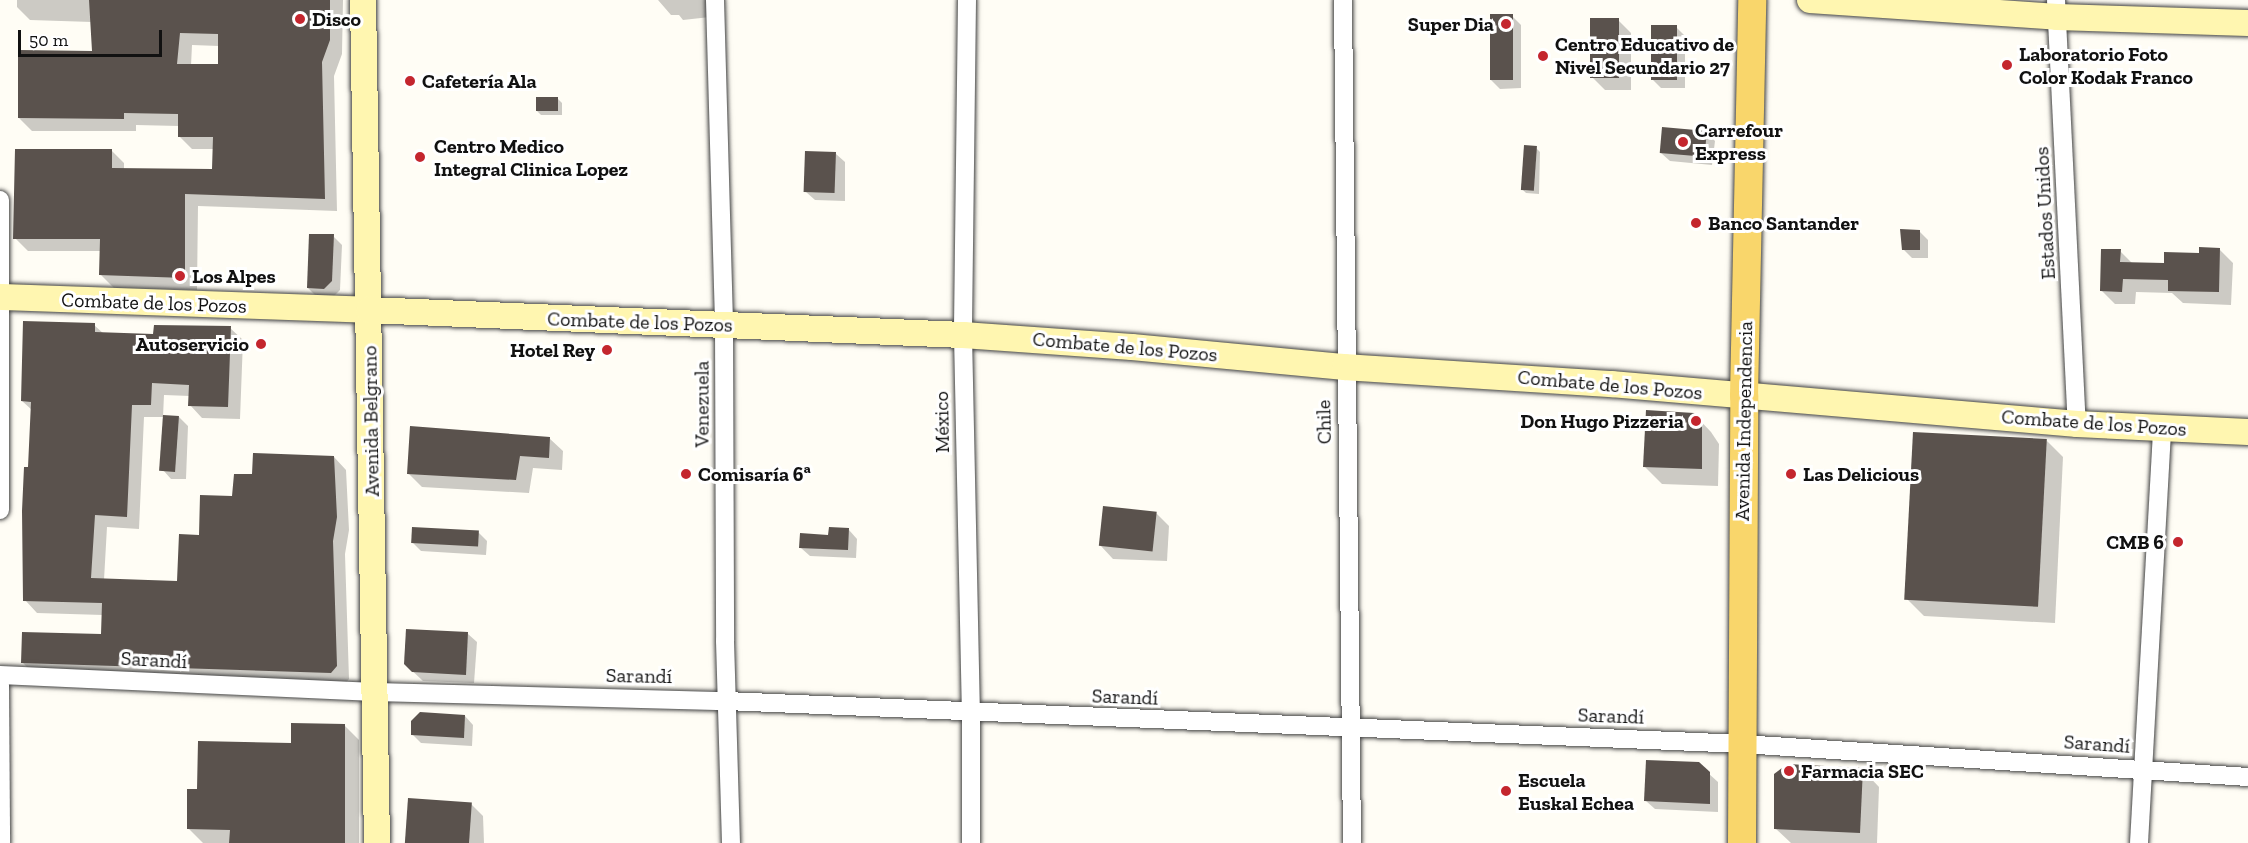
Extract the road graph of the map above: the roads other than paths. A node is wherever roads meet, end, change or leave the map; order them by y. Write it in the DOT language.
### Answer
graph roads {
  1 [pos="363,0"];
  2 [pos="716,0"];
  3 [pos="967,0"];
  4 [pos="1343,0"];
  5 [pos="1752,0"];
  6 [pos="1810,0"];
  7 [pos="2056,8"];
  8 [pos="2248,23"];
  9 [pos="0,200"];
  10 [pos="1,297"];
  11 [pos="369,310"];
  12 [pos="724,325"];
  13 [pos="963,335"];
  14 [pos="1346,367"];
  15 [pos="1744,396"];
  16 [pos="2077,424"];
  17 [pos="2162,428"];
  18 [pos="2248,432"];
  19 [pos="0,510"];
  20 [pos="0,675"];
  21 [pos="0,686"];
  22 [pos="375,692"];
  23 [pos="726,701"];
  24 [pos="971,713"];
  25 [pos="1351,729"];
  26 [pos="1742,744"];
  27 [pos="2142,769"];
  28 [pos="2248,777"];
  29 [pos="1,843"];
  30 [pos="377,843"];
  31 [pos="731,843"];
  32 [pos="971,843"];
  33 [pos="1352,843"];
  34 [pos="1742,843"];
  35 [pos="2139,843"];
  1 -- 11 [label="street, Avenida Belgrano"];
  2 -- 12 [label="street, Venezuela"];
  3 -- 13 [label="street, México"];
  4 -- 14 [label="street, Chile"];
  5 -- 15 [label="main road, Avenida Independencia"];
  6 -- 7 [label="street"];
  7 -- 8 [label="street"];
  7 -- 16 [label="street, Estados Unidos"];
  9 -- 10 [label="street"];
  10 -- 11 [label="street, Combate de los Pozos"];
  10 -- 19 [label="street"];
  11 -- 12 [label="street, Combate de los Pozos"];
  11 -- 22 [label="street, Avenida Belgrano"];
  12 -- 13 [label="street, Combate de los Pozos"];
  12 -- 23 [label="street, Venezuela"];
  13 -- 14 [label="street, Combate de los Pozos"];
  13 -- 24 [label="street, México"];
  14 -- 15 [label="street, Combate de los Pozos"];
  14 -- 25 [label="street, Chile"];
  15 -- 16 [label="street, Combate de los Pozos"];
  15 -- 26 [label="main road, Avenida Independencia"];
  16 -- 17 [label="street, Combate de los Pozos"];
  17 -- 18 [label="street, Combate de los Pozos"];
  17 -- 27 [label="street"];
  20 -- 22 [label="street, Sarandí"];
  21 -- 29 [label="street"];
  22 -- 23 [label="street, Sarandí"];
  22 -- 30 [label="street, Avenida Belgrano"];
  23 -- 24 [label="street, Sarandí"];
  23 -- 31 [label="street, Venezuela"];
  24 -- 25 [label="street, Sarandí"];
  24 -- 32 [label="street, México"];
  25 -- 26 [label="street, Sarandí"];
  25 -- 33 [label="street, Chile"];
  26 -- 27 [label="street, Sarandí"];
  26 -- 34 [label="main road, Avenida Independencia"];
  27 -- 28 [label="street, Sarandí"];
  27 -- 35 [label="street"];
}
